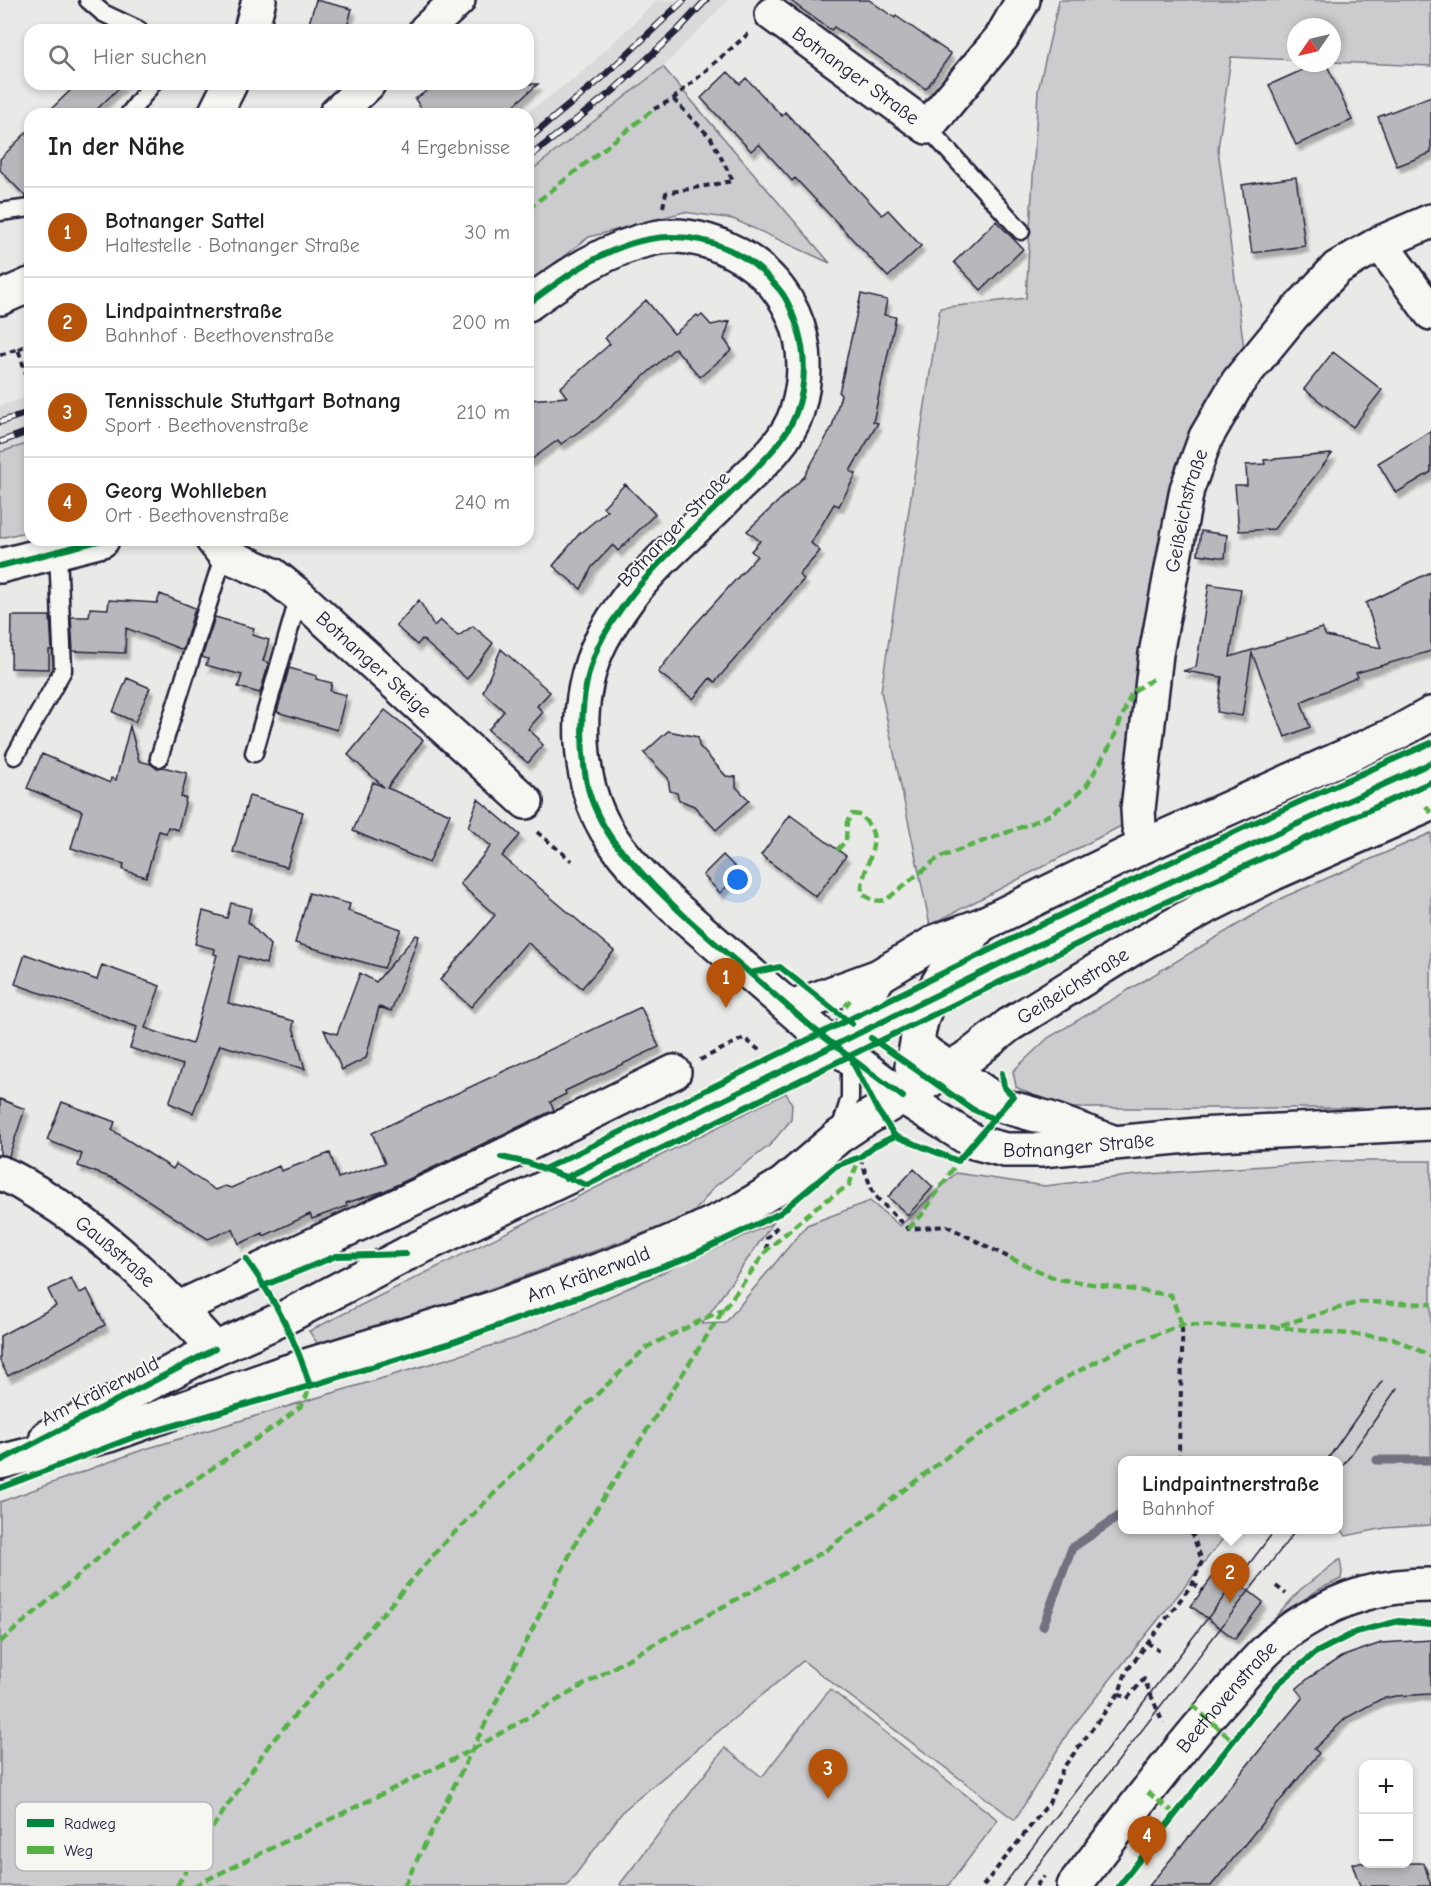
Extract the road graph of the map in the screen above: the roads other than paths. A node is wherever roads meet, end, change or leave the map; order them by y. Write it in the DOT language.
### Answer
graph roads {
  1 [pos="88,0"];
  2 [pos="259,0"];
  3 [pos="458,0"];
  4 [pos="1023,0"];
  5 [pos="772,14"];
  6 [pos="126,24"];
  7 [pos="253,24"];
  8 [pos="432,24"];
  9 [pos="147,90"];
  10 [pos="227,90"];
  11 [pos="362,90"];
  12 [pos="134,108"];
  13 [pos="218,108"];
  14 [pos="342,108"];
  15 [pos="927,127"];
  16 [pos="24,209"];
  17 [pos="0,212"];
  18 [pos="1431,221"];
  19 [pos="1021,231"];
  20 [pos="1380,243"];
  21 [pos="24,288"];
  22 [pos="0,298"];
  23 [pos="534,300"];
  24 [pos="1431,313"];
  25 [pos="78,546"];
  26 [pos="219,547"];
  27 [pos="58,551"];
  28 [pos="0,566"];
  29 [pos="298,596"];
  30 [pos="1431,714"];
  31 [pos="254,753"];
  32 [pos="15,756"];
  33 [pos="159,758"];
  34 [pos="1431,763"];
  35 [pos="526,802"];
  36 [pos="1431,804"];
  37 [pos="1146,845"];
  38 [pos="981,925"];
  39 [pos="879,975"];
  40 [pos="791,1008"];
  41 [pos="918,1045"];
  42 [pos="850,1057"];
  43 [pos="949,1069"];
  44 [pos="674,1072"];
  45 [pos="891,1088"];
  46 [pos="1431,1123"];
  47 [pos="1117,1144"];
  48 [pos="849,1147"];
  49 [pos="0,1173"];
  50 [pos="177,1309"];
  51 [pos="215,1349"];
  52 [pos="280,1374"];
  53 [pos="0,1461"];
  54 [pos="1431,1585"];
  55 [pos="1074,1886"];
  1 -- 6 [label="lane"];
  2 -- 7 [label="main road"];
  3 -- 8 [label="main road"];
  4 -- 15 [label="main road, Botnanger Straße"];
  5 -- 15 [label="main road, Botnanger Straße"];
  9 -- 12 [label="lane"];
  10 -- 13 [label="main road"];
  11 -- 14 [label="main road"];
  15 -- 19 [label="lane"];
  16 -- 17 [label="lane"];
  18 -- 20 [label="main road, Geißeichstraße"];
  20 -- 24 [label="main road"];
  20 -- 37 [label="main road, Geißeichstraße"];
  21 -- 22 [label="main road"];
  23 -- 40 [label="main road, Botnanger Straße"];
  25 -- 27 [label="main road"];
  26 -- 29 [label="main road, Botnanger Steige"];
  26 -- 33 [label="lane"];
  27 -- 28 [label="main road"];
  27 -- 32 [label="lane"];
  29 -- 31 [label="lane"];
  29 -- 35 [label="main road, Botnanger Steige"];
  30 -- 37 [label="main road"];
  34 -- 51 [label="main road, Am Kräherwald, bridge"];
  36 -- 43 [label="main road, Geißeichstraße"];
  37 -- 38 [label="main road"];
  38 -- 39 [label="main road"];
  38 -- 41 [label="main road"];
  39 -- 40 [label="main road"];
  39 -- 42 [label="main road"];
  40 -- 42 [label="main road, Botnanger Straße"];
  41 -- 43 [label="main road"];
  41 -- 45 [label="main road"];
  42 -- 45 [label="main road, Botnanger Straße"];
  42 -- 48 [label="lane"];
  43 -- 45 [label="main road, Geißeichstraße"];
  43 -- 47 [label="main road"];
  44 -- 50 [label="main road"];
  45 -- 47 [label="main road, Botnanger Straße"];
  45 -- 48 [label="main road, Geißeichstraße"];
  46 -- 47 [label="main road, Botnanger Straße"];
  48 -- 52 [label="main road, Am Kräherwald"];
  49 -- 50 [label="main road, Gaußstraße"];
  50 -- 51 [label="main road, Gaußstraße"];
  51 -- 52 [label="main road"];
  51 -- 53 [label="main road, Am Kräherwald"];
  52 -- 53 [label="main road, Am Kräherwald"];
  54 -- 55 [label="main road, Beethovenstraße"];
}
